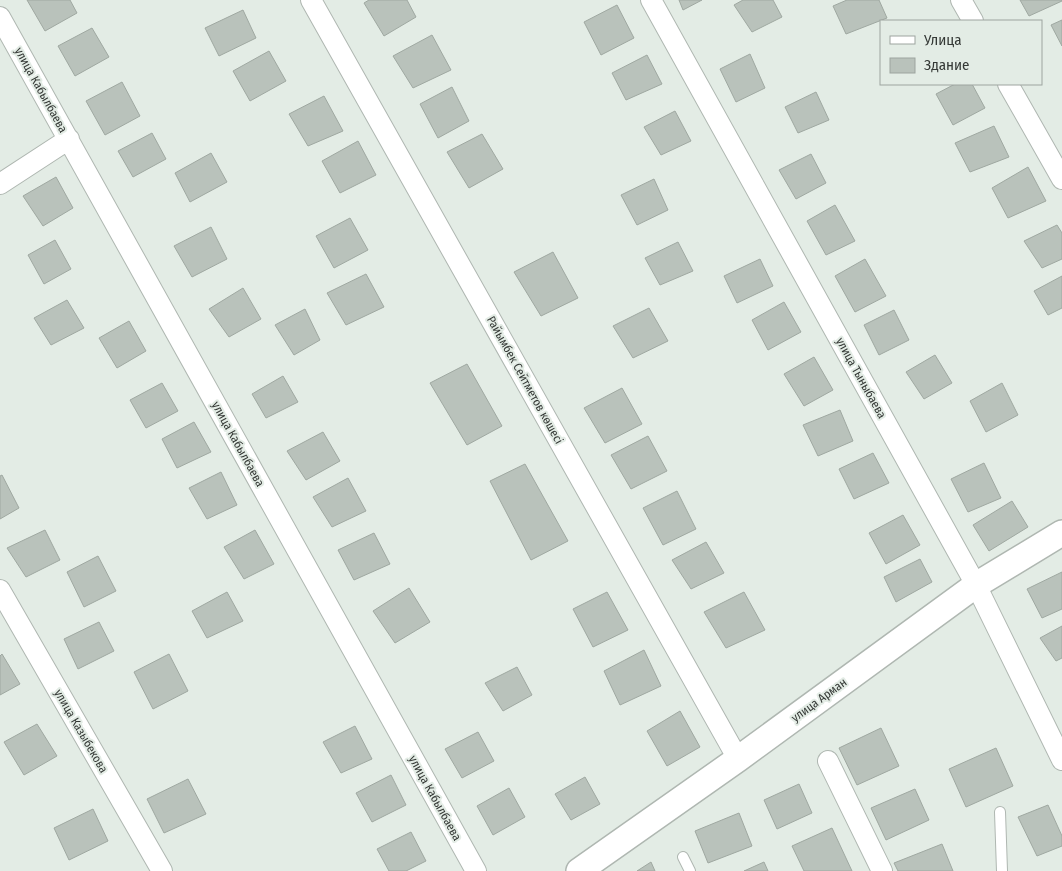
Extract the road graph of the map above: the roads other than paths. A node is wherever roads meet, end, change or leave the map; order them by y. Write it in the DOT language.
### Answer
graph roads {
  1 [pos="311,0"];
  2 [pos="650,0"];
  3 [pos="961,0"];
  4 [pos="0,17"];
  5 [pos="972,20"];
  6 [pos="1009,85"];
  7 [pos="69,139"];
  8 [pos="1062,179"];
  9 [pos="0,184"];
  10 [pos="1062,533"];
  11 [pos="976,585"];
  12 [pos="0,590"];
  13 [pos="738,759"];
  14 [pos="1062,760"];
  15 [pos="828,761"];
  16 [pos="1000,812"];
  17 [pos="683,857"];
  18 [pos="162,871"];
  19 [pos="476,871"];
  20 [pos="579,871"];
  21 [pos="690,871"];
  22 [pos="882,871"];
  23 [pos="1002,871"];
  1 -- 13 [label="street, Райымбек Сейтметов көшесі"];
  2 -- 11 [label="street, улица Тыныбаева"];
  3 -- 5 [label="street"];
  4 -- 7 [label="street, улица Кабылбаева"];
  6 -- 8 [label="street"];
  7 -- 9 [label="street"];
  7 -- 19 [label="street, улица Кабылбаева"];
  10 -- 11 [label="street, улица Арман"];
  11 -- 13 [label="street, улица Арман"];
  11 -- 14 [label="street, улица Тыныбаева"];
  12 -- 18 [label="street, улица Казыбекова"];
  13 -- 20 [label="street, улица Арман"];
  15 -- 22 [label="street"];
  16 -- 23 [label="lane"];
  17 -- 21 [label="lane"];
}
